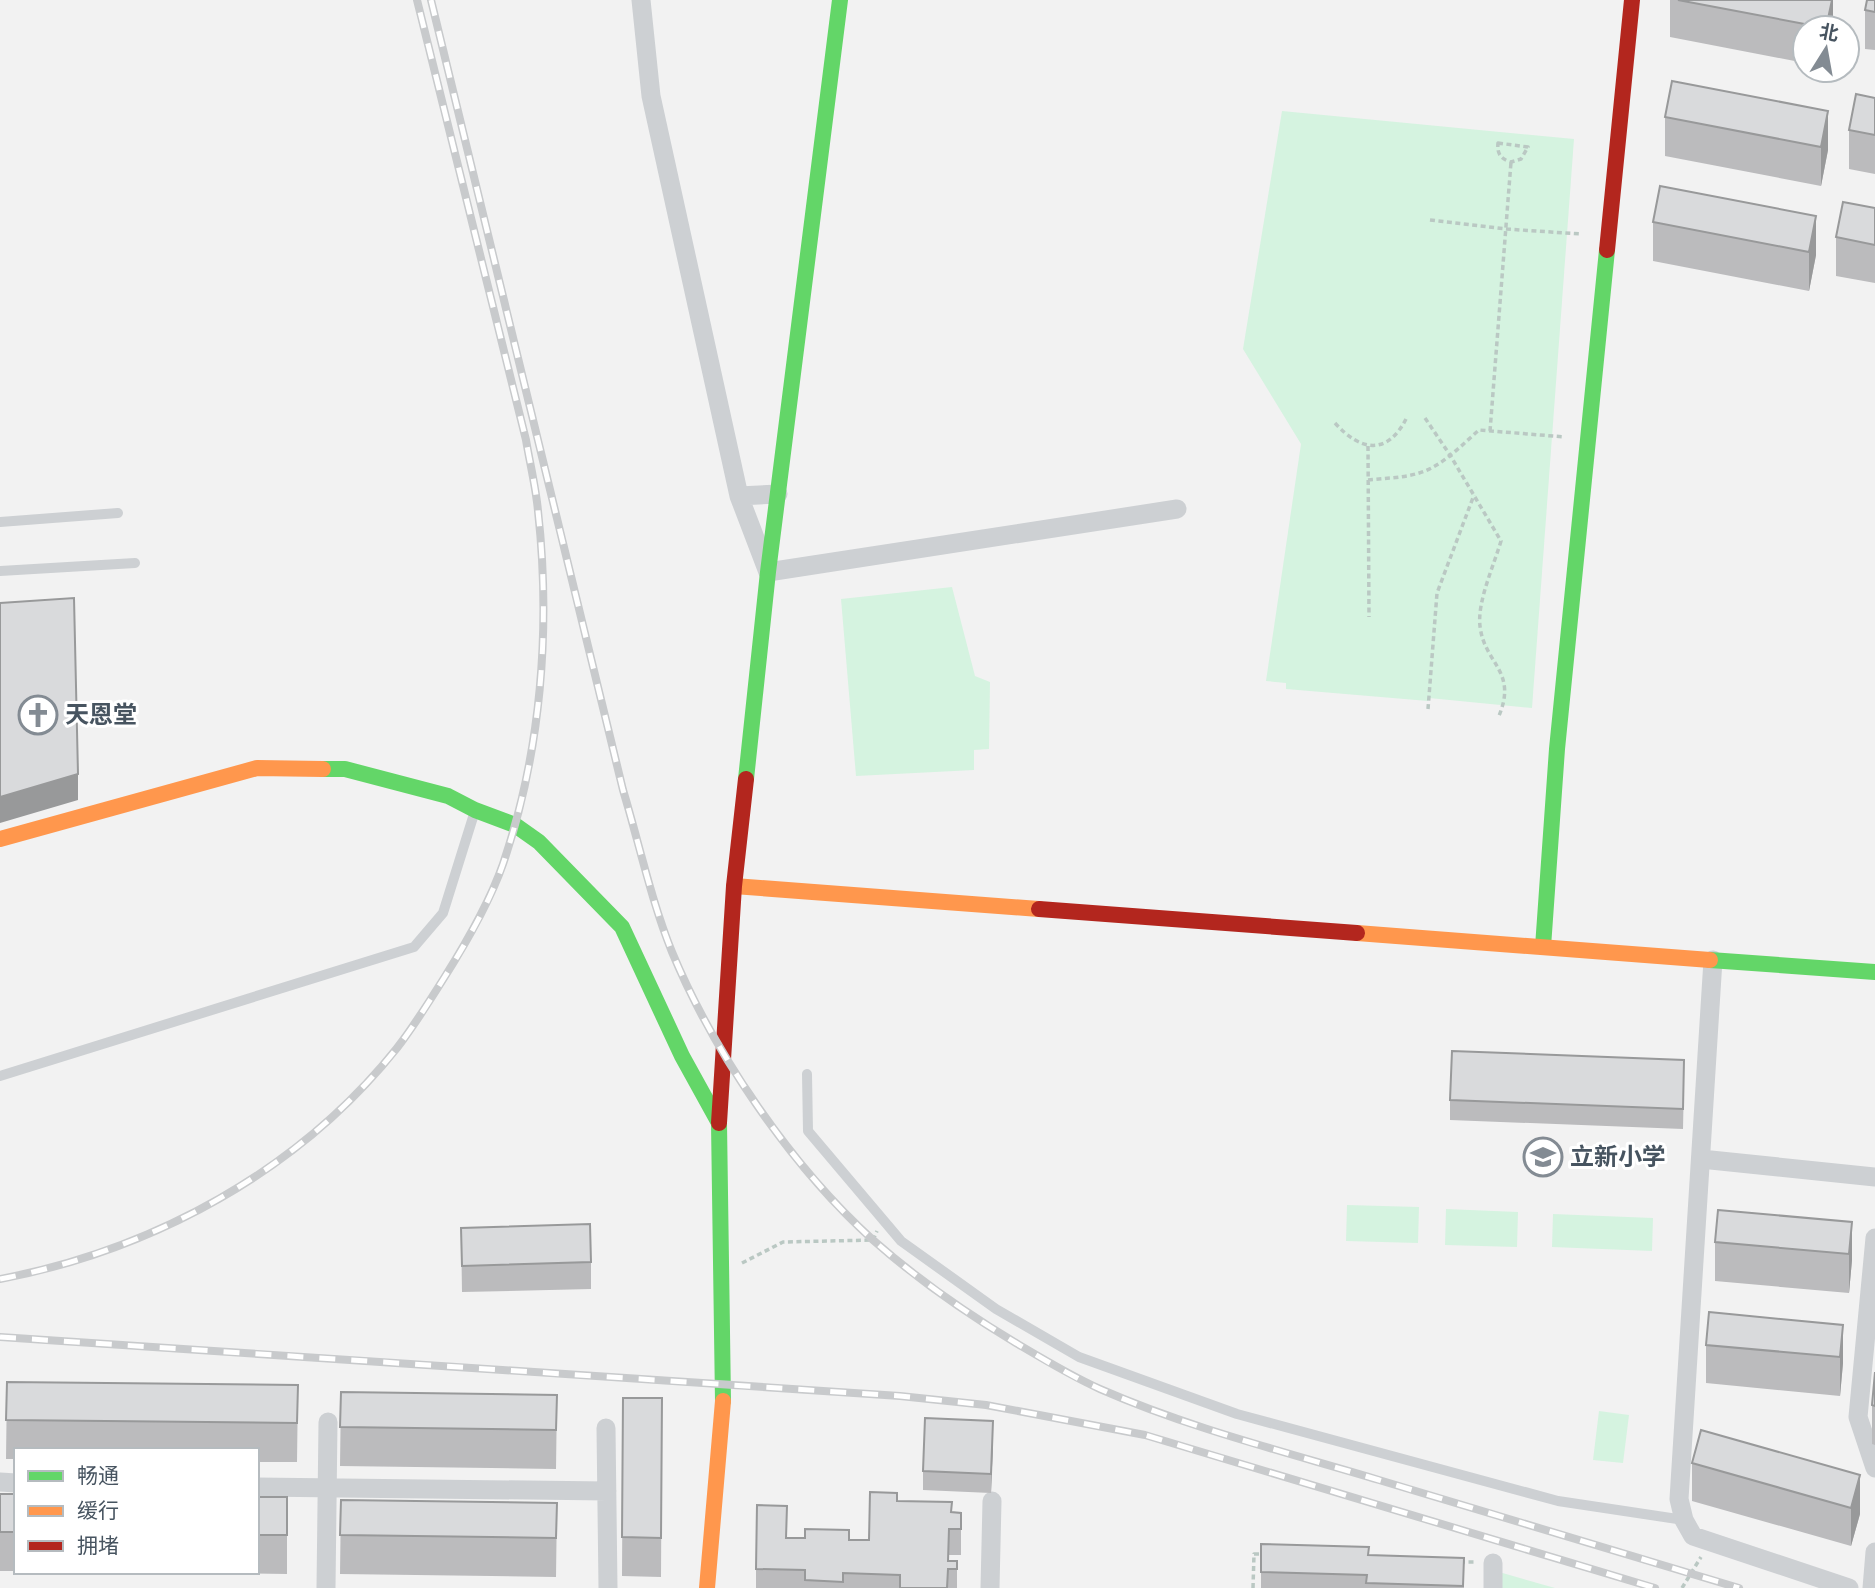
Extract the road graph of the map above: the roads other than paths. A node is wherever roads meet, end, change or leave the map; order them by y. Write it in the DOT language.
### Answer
graph roads {
  1 [pos="641,0"];
  2 [pos="840,0"];
  3 [pos="1632,0"];
  4 [pos="778,494"];
  5 [pos="739,496"];
  6 [pos="1177,509"];
  7 [pos="118,513"];
  8 [pos="0,522"];
  9 [pos="135,563"];
  10 [pos="0,571"];
  11 [pos="768,572"];
  12 [pos="475,810"];
  13 [pos="0,839"];
  14 [pos="734,886"];
  15 [pos="1543,947"];
  16 [pos="1713,960"];
  17 [pos="1875,972"];
  18 [pos="807,1074"];
  19 [pos="0,1076"];
  20 [pos="719,1123"];
  21 [pos="1700,1159"];
  22 [pos="1875,1177"];
  23 [pos="1875,1238"];
  24 [pos="328,1422"];
  25 [pos="606,1428"];
  26 [pos="1873,1456"];
  27 [pos="259,1487"];
  28 [pos="327,1489"];
  29 [pos="607,1491"];
  30 [pos="992,1501"];
  31 [pos="1684,1520"];
  32 [pos="1875,1552"];
  33 [pos="1493,1563"];
  34 [pos="326,1588"];
  35 [pos="608,1588"];
  36 [pos="708,1588"];
  37 [pos="990,1588"];
  38 [pos="1493,1588"];
  39 [pos="1849,1588"];
  40 [pos="1872,1588"];
  1 -- 5 [label="street"];
  2 -- 4 [label="street"];
  3 -- 15 [label="street"];
  4 -- 5 [label="street"];
  4 -- 11 [label="street"];
  5 -- 11 [label="street"];
  6 -- 11 [label="street"];
  7 -- 8 [label="lane"];
  9 -- 10 [label="lane"];
  11 -- 14 [label="street"];
  12 -- 13 [label="street"];
  12 -- 19 [label="lane"];
  12 -- 20 [label="street"];
  14 -- 15 [label="street"];
  14 -- 20 [label="street"];
  15 -- 16 [label="street"];
  16 -- 17 [label="street"];
  16 -- 21 [label="street"];
  18 -- 31 [label="lane"];
  20 -- 36 [label="street"];
  21 -- 22 [label="street"];
  21 -- 31 [label="street"];
  23 -- 26 [label="street"];
  24 -- 28 [label="street"];
  25 -- 29 [label="street"];
  27 -- 28 [label="street"];
  28 -- 29 [label="street"];
  28 -- 34 [label="street"];
  29 -- 35 [label="street"];
  30 -- 37 [label="street"];
  31 -- 39 [label="street"];
  32 -- 40 [label="street"];
  33 -- 38 [label="street"];
}
